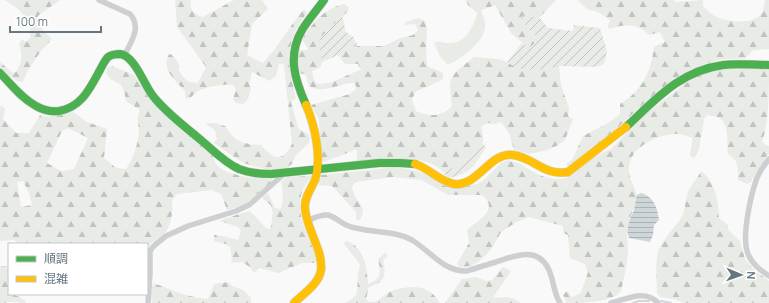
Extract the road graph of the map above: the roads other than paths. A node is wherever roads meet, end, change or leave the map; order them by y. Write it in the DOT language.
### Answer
graph roads {
  1 [pos="99,0"];
  2 [pos="324,0"];
  3 [pos="124,56"];
  4 [pos="769,65"];
  5 [pos="0,73"];
  6 [pos="769,159"];
  7 [pos="317,171"];
  8 [pos="285,173"];
  9 [pos="307,221"];
  10 [pos="769,276"];
  11 [pos="148,303"];
  12 [pos="294,303"];
  13 [pos="560,303"];
  14 [pos="611,303"];
  15 [pos="658,303"];
  1 -- 3 [label="street"];
  2 -- 7 [label="street"];
  3 -- 5 [label="street"];
  3 -- 8 [label="street"];
  4 -- 7 [label="street"];
  6 -- 10 [label="street"];
  7 -- 8 [label="street"];
  7 -- 9 [label="street"];
  8 -- 11 [label="street"];
  9 -- 12 [label="street"];
  9 -- 13 [label="street"];
  14 -- 15 [label="street"];
}
